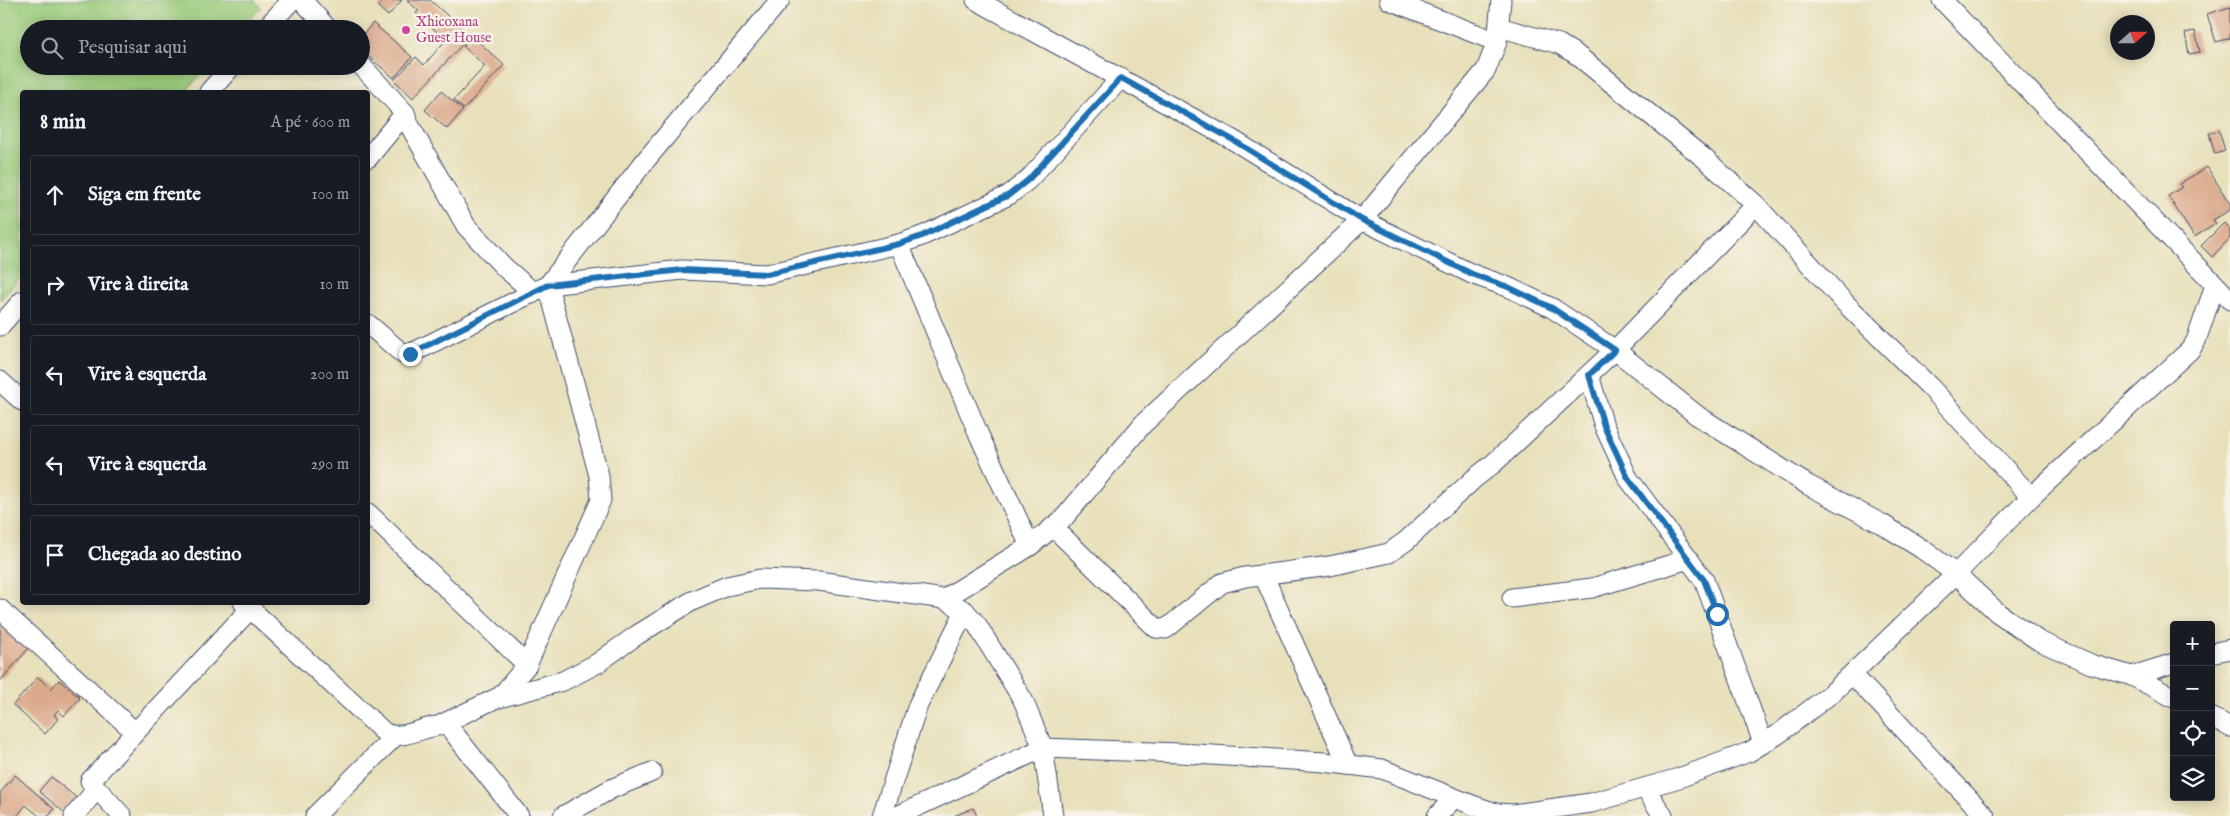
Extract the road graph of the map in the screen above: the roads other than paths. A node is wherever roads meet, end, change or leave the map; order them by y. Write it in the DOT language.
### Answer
graph roads {
  1 [pos="292,0"];
  2 [pos="302,0"];
  3 [pos="780,0"];
  4 [pos="976,0"];
  5 [pos="1389,0"];
  6 [pos="1501,0"];
  7 [pos="1942,0"];
  8 [pos="274,20"];
  9 [pos="320,20"];
  10 [pos="1498,35"];
  11 [pos="224,75"];
  12 [pos="370,75"];
  13 [pos="1121,78"];
  14 [pos="211,90"];
  15 [pos="405,113"];
  16 [pos="370,156"];
  17 [pos="1756,205"];
  18 [pos="1362,220"];
  19 [pos="899,244"];
  20 [pos="548,285"];
  21 [pos="2215,285"];
  22 [pos="532,294"];
  23 [pos="2230,300"];
  24 [pos="20,303"];
  25 [pos="0,326"];
  26 [pos="370,326"];
  27 [pos="1615,350"];
  28 [pos="1589,375"];
  29 [pos="0,381"];
  30 [pos="20,399"];
  31 [pos="2031,497"];
  32 [pos="370,515"];
  33 [pos="1053,527"];
  34 [pos="1030,546"];
  35 [pos="1689,559"];
  36 [pos="1262,574"];
  37 [pos="1956,574"];
  38 [pos="1512,598"];
  39 [pos="944,599"];
  40 [pos="246,606"];
  41 [pos="0,609"];
  42 [pos="965,611"];
  43 [pos="2230,649"];
  44 [pos="2215,652"];
  45 [pos="2170,664"];
  46 [pos="527,665"];
  47 [pos="1852,674"];
  48 [pos="2132,676"];
  49 [pos="2170,696"];
  50 [pos="495,699"];
  51 [pos="2215,719"];
  52 [pos="442,724"];
  53 [pos="2230,727"];
  54 [pos="135,732"];
  55 [pos="394,736"];
  56 [pos="1763,743"];
  57 [pos="1043,748"];
  58 [pos="1348,765"];
  59 [pos="652,772"];
  60 [pos="1645,788"];
  61 [pos="97,790"];
  62 [pos="1454,798"];
  63 [pos="74,816"];
  64 [pos="122,816"];
  65 [pos="315,816"];
  66 [pos="518,816"];
  67 [pos="563,816"];
  68 [pos="882,816"];
  69 [pos="897,816"];
  70 [pos="1053,816"];
  71 [pos="1437,816"];
  72 [pos="1663,816"];
  73 [pos="1985,816"];
  1 -- 8 [label="street"];
  2 -- 9 [label="street"];
  3 -- 20 [label="street"];
  4 -- 13 [label="street"];
  5 -- 10 [label="street"];
  6 -- 10 [label="street"];
  7 -- 21 [label="street"];
  10 -- 17 [label="street"];
  10 -- 18 [label="street"];
  11 -- 14 [label="street"];
  12 -- 15 [label="street"];
  13 -- 18 [label="street"];
  13 -- 19 [label="street"];
  15 -- 16 [label="street"];
  15 -- 22 [label="street"];
  17 -- 27 [label="street"];
  17 -- 31 [label="street"];
  18 -- 27 [label="street"];
  18 -- 33 [label="street"];
  19 -- 20 [label="street"];
  19 -- 34 [label="street"];
  20 -- 22 [label="street"];
  20 -- 46 [label="street"];
  21 -- 23 [label="street"];
  21 -- 31 [label="street"];
  22 -- 26 [label="street"];
  24 -- 25 [label="street"];
  27 -- 28 [label="street"];
  27 -- 37 [label="street"];
  28 -- 35 [label="street"];
  28 -- 36 [label="street"];
  29 -- 30 [label="street"];
  31 -- 37 [label="street"];
  32 -- 46 [label="street"];
  33 -- 34 [label="street"];
  33 -- 36 [label="street"];
  34 -- 39 [label="street"];
  35 -- 38 [label="street"];
  35 -- 56 [label="street"];
  36 -- 58 [label="street"];
  37 -- 47 [label="street"];
  37 -- 48 [label="street"];
  39 -- 42 [label="street"];
  39 -- 50 [label="street"];
  40 -- 54 [label="street"];
  40 -- 55 [label="street"];
  41 -- 54 [label="street"];
  42 -- 57 [label="street"];
  42 -- 68 [label="street"];
  43 -- 44 [label="street"];
  45 -- 48 [label="street"];
  46 -- 50 [label="street"];
  47 -- 56 [label="street"];
  47 -- 73 [label="street"];
  48 -- 49 [label="street"];
  50 -- 52 [label="street"];
  51 -- 53 [label="street"];
  52 -- 55 [label="street"];
  52 -- 66 [label="street"];
  54 -- 61 [label="street"];
  55 -- 65 [label="street"];
  56 -- 60 [label="street"];
  57 -- 58 [label="street"];
  57 -- 69 [label="street"];
  57 -- 70 [label="street"];
  58 -- 62 [label="street"];
  59 -- 67 [label="street"];
  60 -- 62 [label="street"];
  60 -- 72 [label="street"];
  61 -- 63 [label="street"];
  61 -- 64 [label="street"];
  62 -- 71 [label="street"];
}
